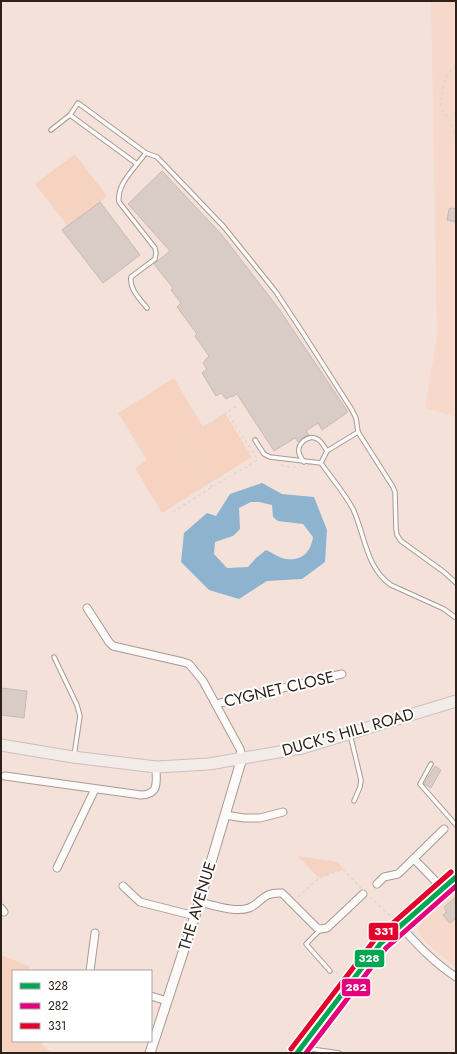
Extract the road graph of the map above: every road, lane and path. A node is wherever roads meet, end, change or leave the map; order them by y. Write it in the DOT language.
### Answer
graph roads {
  1 [pos="456,66"];
  2 [pos="70,115"];
  3 [pos="52,130"];
  4 [pos="456,139"];
  5 [pos="146,152"];
  6 [pos="137,164"];
  7 [pos="147,308"];
  8 [pos="237,406"];
  9 [pos="227,412"];
  10 [pos="358,432"];
  11 [pos="255,440"];
  12 [pos="327,451"];
  13 [pos="304,462"];
  14 [pos="321,463"];
  15 [pos="212,487"];
  16 [pos="173,512"];
  17 [pos="456,583"];
  18 [pos="87,608"];
  19 [pos="456,618"];
  20 [pos="54,657"];
  21 [pos="342,674"];
  22 [pos="456,701"];
  23 [pos="216,704"];
  24 [pos="349,733"];
  25 [pos="1,746"];
  26 [pos="73,757"];
  27 [pos="242,758"];
  28 [pos="431,764"];
  29 [pos="156,766"];
  30 [pos="5,776"];
  31 [pos="95,789"];
  32 [pos="354,801"];
  33 [pos="283,812"];
  34 [pos="225,815"];
  35 [pos="456,825"];
  36 [pos="444,830"];
  37 [pos="414,859"];
  38 [pos="57,868"];
  39 [pos="456,877"];
  40 [pos="377,884"];
  41 [pos="123,886"];
  42 [pos="443,889"];
  43 [pos="364,893"];
  44 [pos="199,902"];
  45 [pos="292,903"];
  46 [pos="195,916"];
  47 [pos="400,926"];
  48 [pos="321,929"];
  49 [pos="95,933"];
  50 [pos="90,970"];
  51 [pos="330,971"];
  52 [pos="456,977"];
  53 [pos="350,984"];
  54 [pos="152,996"];
  55 [pos="167,1001"];
  56 [pos="299,1050"];
  57 [pos="150,1053"];
  58 [pos="339,1053"];
  1 -- 4 [label="path"];
  2 -- 3 [label="lane"];
  2 -- 5 [label="lane"];
  2 -- 6 [label="lane"];
  5 -- 6 [label="lane"];
  5 -- 10 [label="lane"];
  6 -- 7 [label="lane"];
  8 -- 9 [label="path"];
  9 -- 15 [label="path"];
  9 -- 15 [label="path"];
  10 -- 12 [label="lane"];
  10 -- 17 [label="lane"];
  11 -- 13 [label="lane"];
  12 -- 13 [label="lane"];
  12 -- 14 [label="lane"];
  13 -- 14 [label="lane"];
  14 -- 19 [label="lane"];
  15 -- 16 [label="path"];
  18 -- 23 [label="street, CYGNET CLOSE"];
  20 -- 26 [label="lane"];
  21 -- 23 [label="street, CYGNET CLOSE"];
  22 -- 24 [label="main road, DUCK'S HILL ROAD"];
  23 -- 27 [label="street, CYGNET CLOSE"];
  24 -- 27 [label="main road, DUCK'S HILL ROAD"];
  24 -- 32 [label="lane"];
  25 -- 26 [label="main road, DUCK'S HILL ROAD"];
  26 -- 29 [label="main road, DUCK'S HILL ROAD"];
  27 -- 29 [label="main road, DUCK'S HILL ROAD"];
  27 -- 34 [label="street, THE AVENUE"];
  28 -- 35 [label="lane"];
  29 -- 31 [label="street"];
  30 -- 31 [label="street"];
  31 -- 38 [label="street"];
  33 -- 34 [label="street"];
  34 -- 44 [label="street, THE AVENUE"];
  36 -- 37 [label="street"];
  37 -- 40 [label="street"];
  37 -- 42 [label="street"];
  39 -- 42 [label="main road"];
  41 -- 46 [label="street"];
  42 -- 47 [label="main road"];
  43 -- 45 [label="path"];
  43 -- 47 [label="path"];
  43 -- 48 [label="street"];
  44 -- 45 [label="street"];
  44 -- 46 [label="street, THE AVENUE"];
  45 -- 48 [label="street"];
  46 -- 55 [label="street, THE AVENUE"];
  47 -- 52 [label="street"];
  47 -- 53 [label="main road"];
  48 -- 51 [label="lane"];
  49 -- 50 [label="street"];
  51 -- 53 [label="path"];
  53 -- 56 [label="main road"];
  54 -- 55 [label="street"];
  55 -- 57 [label="street, THE AVENUE"];
  56 -- 58 [label="lane"];
}
